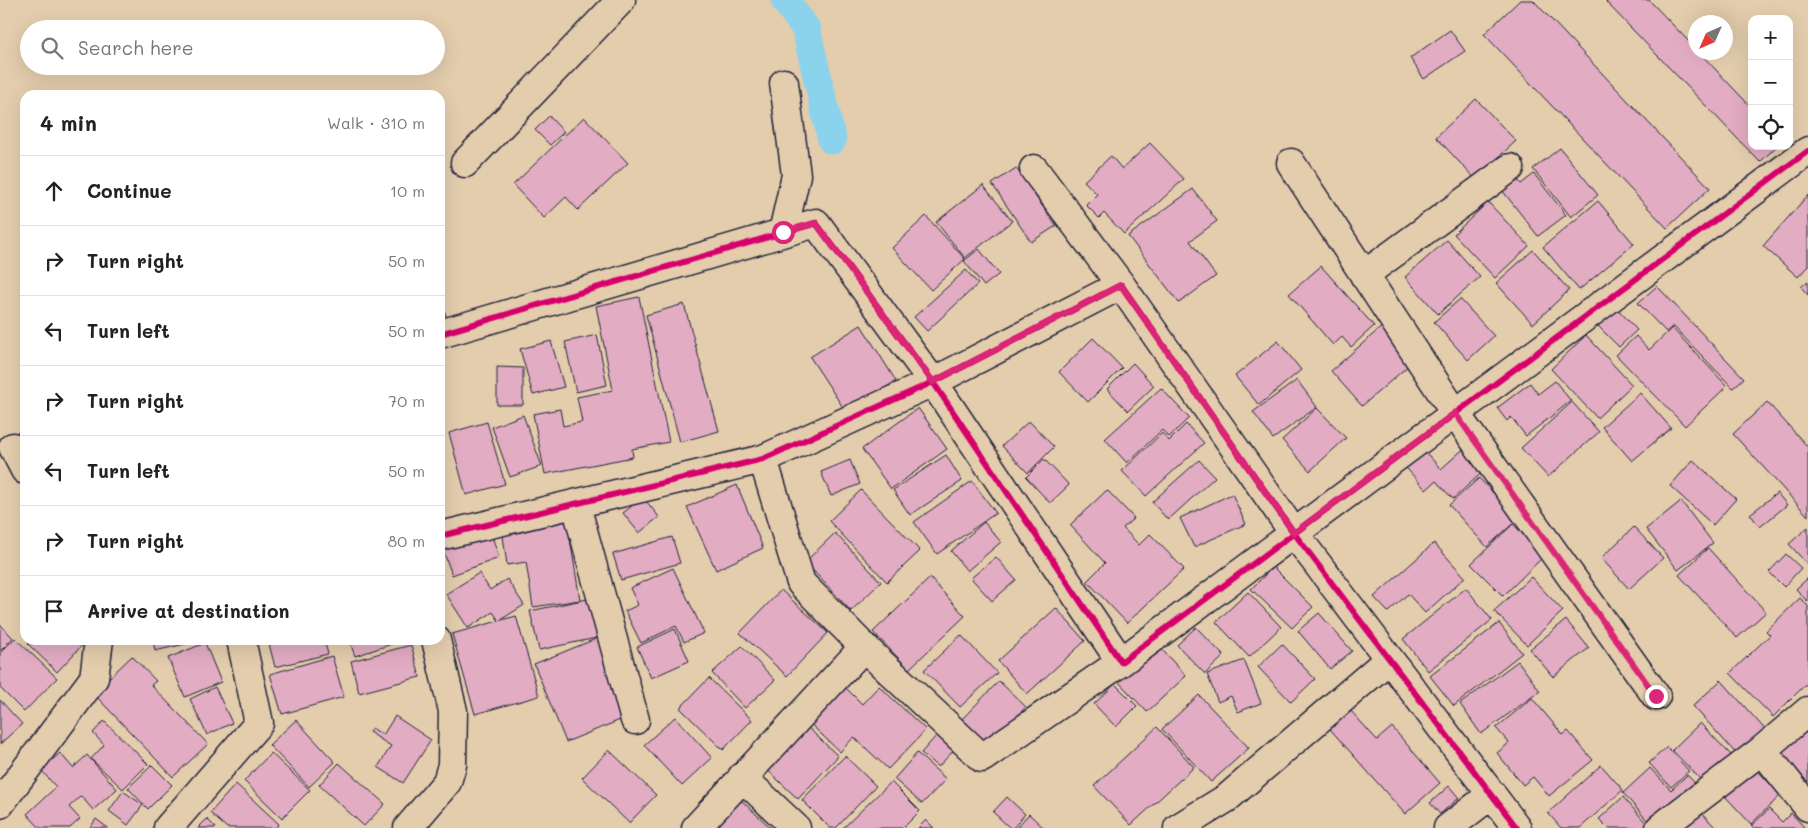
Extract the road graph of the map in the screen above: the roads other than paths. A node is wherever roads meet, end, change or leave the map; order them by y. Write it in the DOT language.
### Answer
graph roads {
  1 [pos="621,0"];
  2 [pos="784,83"];
  3 [pos="1808,152"];
  4 [pos="465,163"];
  5 [pos="1290,163"];
  6 [pos="1510,168"];
  7 [pos="1034,169"];
  8 [pos="783,232"];
  9 [pos="1364,275"];
  10 [pos="1121,285"];
  11 [pos="445,333"];
  12 [pos="933,382"];
  13 [pos="1455,413"];
  14 [pos="763,459"];
  15 [pos="576,505"];
  16 [pos="1294,533"];
  17 [pos="445,535"];
  18 [pos="98,645"];
  19 [pos="242,645"];
  20 [pos="437,645"];
  21 [pos="864,648"];
  22 [pos="1389,659"];
  23 [pos="1121,662"];
  24 [pos="1656,696"];
  25 [pos="1808,711"];
  26 [pos="635,720"];
  27 [pos="1762,750"];
  28 [pos="742,777"];
  29 [pos="1492,794"];
  30 [pos="0,804"];
  31 [pos="1808,807"];
  32 [pos="168,828"];
  33 [pos="408,828"];
  34 [pos="696,828"];
  35 [pos="796,828"];
  36 [pos="1178,828"];
  37 [pos="1448,828"];
  38 [pos="1517,828"];
  39 [pos="1660,828"];
  1 -- 4 [label="street"];
  2 -- 8 [label="street"];
  3 -- 13 [label="street"];
  5 -- 9 [label="street"];
  6 -- 9 [label="street"];
  7 -- 10 [label="street"];
  8 -- 11 [label="street"];
  8 -- 12 [label="street"];
  9 -- 13 [label="street"];
  10 -- 12 [label="street"];
  10 -- 16 [label="street"];
  12 -- 14 [label="street"];
  12 -- 23 [label="street"];
  13 -- 16 [label="street"];
  13 -- 24 [label="street"];
  14 -- 15 [label="street"];
  14 -- 21 [label="street"];
  15 -- 17 [label="street"];
  15 -- 26 [label="street"];
  16 -- 22 [label="street"];
  16 -- 23 [label="street"];
  18 -- 30 [label="street"];
  19 -- 32 [label="street"];
  20 -- 33 [label="street"];
  21 -- 23 [label="street"];
  21 -- 28 [label="street"];
  22 -- 29 [label="street"];
  22 -- 36 [label="street"];
  25 -- 27 [label="street"];
  27 -- 31 [label="street"];
  27 -- 39 [label="street"];
  28 -- 34 [label="street"];
  28 -- 35 [label="street"];
  29 -- 37 [label="street"];
  29 -- 38 [label="street"];
}
